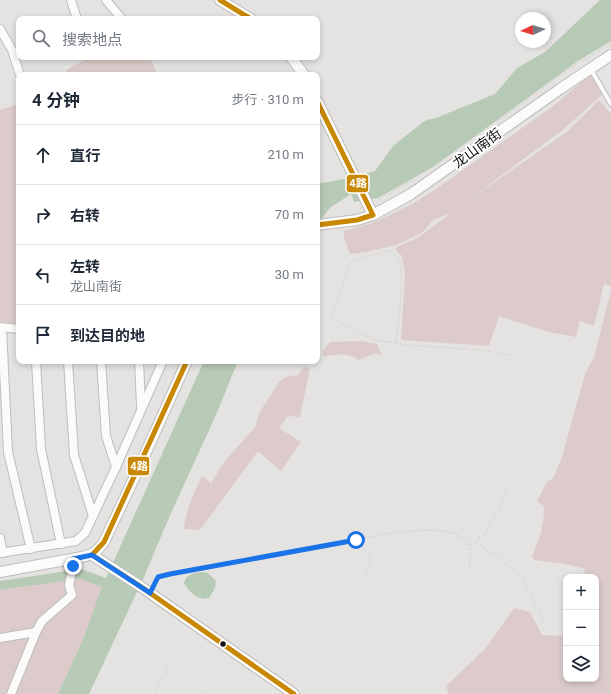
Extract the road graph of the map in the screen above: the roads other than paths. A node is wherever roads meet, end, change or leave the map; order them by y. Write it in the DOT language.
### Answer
graph roads {
  1 [pos="71,0"];
  2 [pos="106,0"];
  3 [pos="220,0"];
  4 [pos="76,16"];
  5 [pos="119,16"];
  6 [pos="246,16"];
  7 [pos="0,30"];
  8 [pos="611,55"];
  9 [pos="293,60"];
  10 [pos="590,68"];
  11 [pos="19,72"];
  12 [pos="302,72"];
  13 [pos="605,93"];
  14 [pos="611,99"];
  15 [pos="611,104"];
  16 [pos="320,107"];
  17 [pos="373,215"];
  18 [pos="320,225"];
  19 [pos="1,328"];
  20 [pos="16,329"];
  21 [pos="36,364"];
  22 [pos="68,364"];
  23 [pos="101,364"];
  24 [pos="138,364"];
  25 [pos="162,364"];
  26 [pos="186,364"];
  27 [pos="141,409"];
  28 [pos="116,467"];
  29 [pos="93,516"];
  30 [pos="0,538"];
  31 [pos="61,544"];
  32 [pos="31,548"];
  33 [pos="2,553"];
  34 [pos="92,555"];
  35 [pos="73,559"];
  36 [pos="0,572"];
  37 [pos="36,632"];
  38 [pos="0,638"];
  39 [pos="11,694"];
  40 [pos="294,694"];
  1 -- 4 [label="street"];
  2 -- 5 [label="street"];
  3 -- 6 [label="street"];
  7 -- 11 [label="street"];
  8 -- 10 [label="street, 龙山南街"];
  9 -- 12 [label="street"];
  10 -- 13 [label="lane"];
  10 -- 17 [label="street, 龙山南街"];
  13 -- 14 [label="lane"];
  13 -- 15 [label="lane"];
  16 -- 17 [label="street"];
  17 -- 18 [label="street, 龙山南街"];
  19 -- 20 [label="street"];
  19 -- 32 [label="street"];
  21 -- 31 [label="street"];
  22 -- 29 [label="street"];
  23 -- 28 [label="street"];
  24 -- 27 [label="street"];
  25 -- 27 [label="street"];
  26 -- 34 [label="street"];
  27 -- 28 [label="street"];
  28 -- 29 [label="street"];
  29 -- 31 [label="street"];
  30 -- 33 [label="street"];
  31 -- 32 [label="street"];
  32 -- 33 [label="street"];
  34 -- 35 [label="street"];
  34 -- 40 [label="street"];
  35 -- 36 [label="street"];
  35 -- 37 [label="street"];
  37 -- 38 [label="street"];
  37 -- 39 [label="street"];
}
